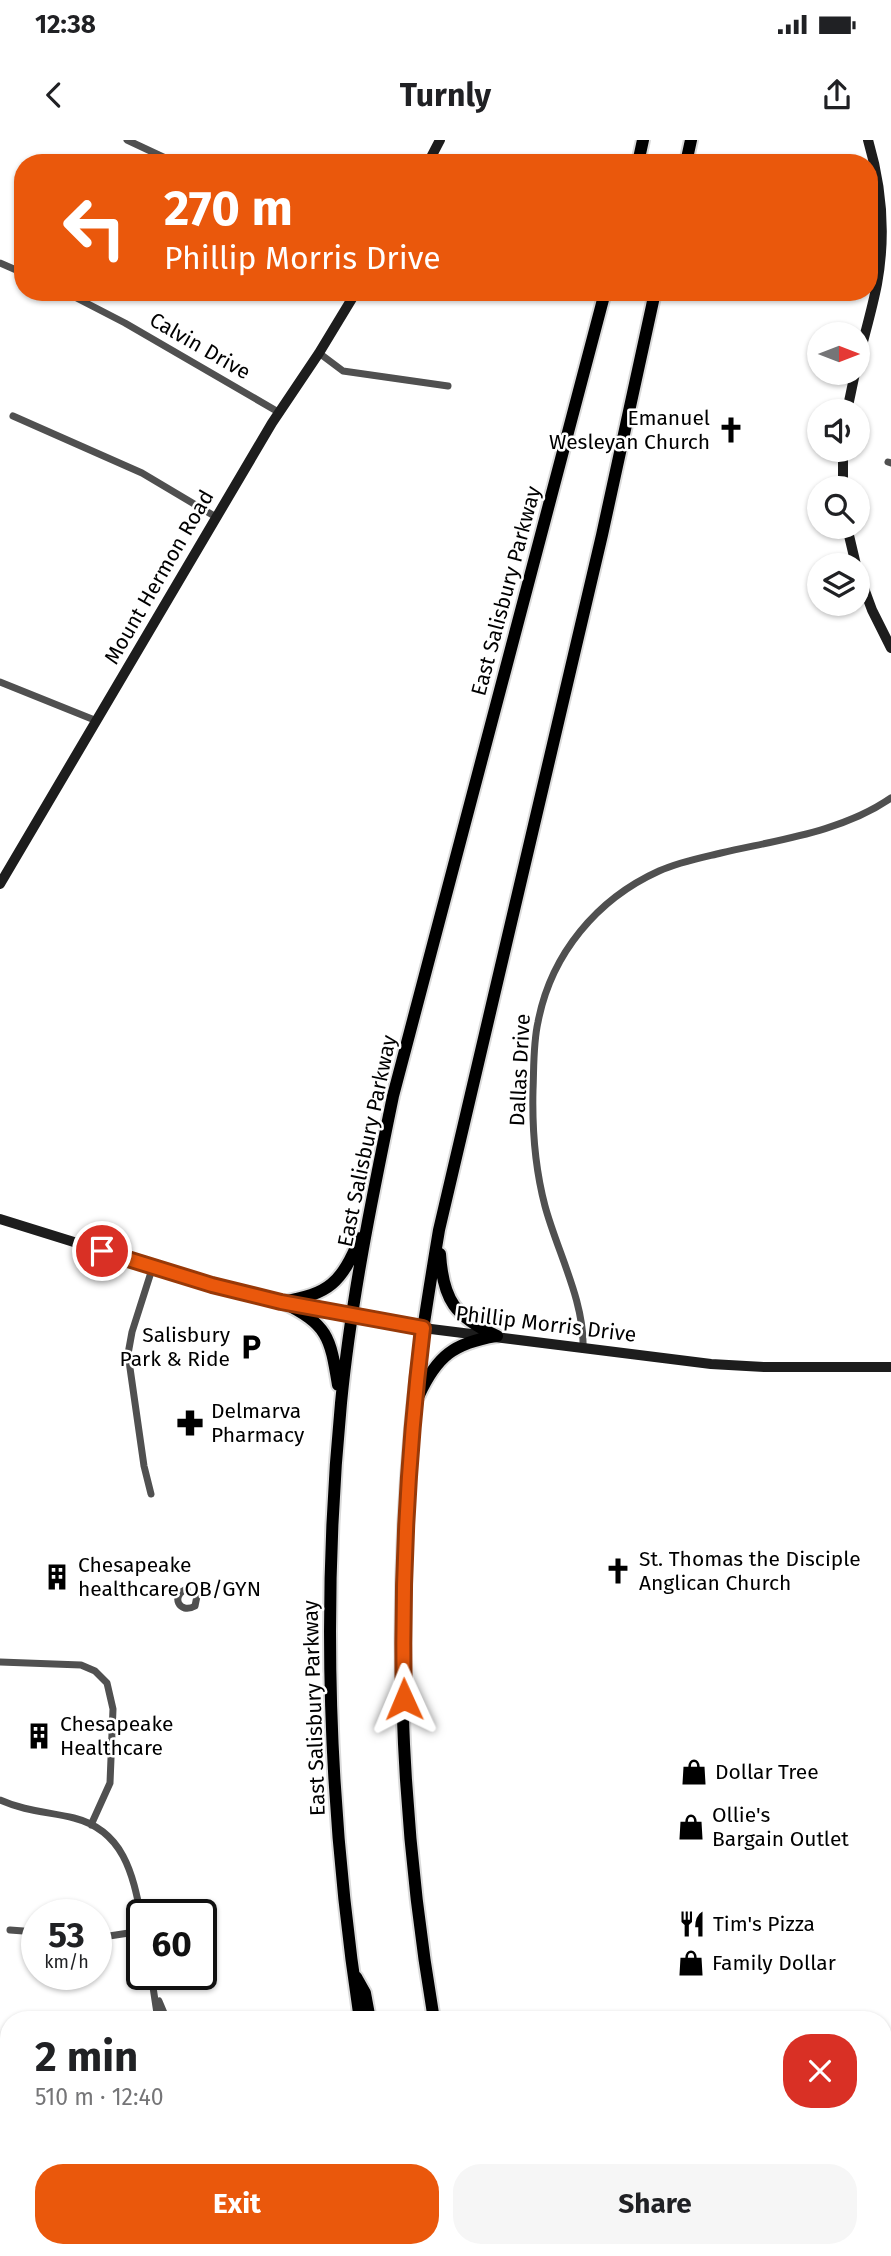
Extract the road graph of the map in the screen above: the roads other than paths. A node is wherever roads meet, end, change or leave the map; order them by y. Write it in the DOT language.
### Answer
graph roads {
  1 [pos="127,140"];
  2 [pos="157,154"];
  3 [pos="878,185"];
  4 [pos="878,272"];
  5 [pos="82,301"];
  6 [pos="351,301"];
  7 [pos="603,301"];
  8 [pos="653,301"];
  9 [pos="873,301"];
  10 [pos="868,322"];
  11 [pos="319,354"];
  12 [pos="448,386"];
  13 [pos="280,413"];
  14 [pos="13,416"];
  15 [pos="216,517"];
  16 [pos="870,605"];
  17 [pos="891,648"];
  18 [pos="0,682"];
  19 [pos="97,721"];
  20 [pos="891,798"];
  21 [pos="0,884"];
  22 [pos="0,1219"];
  23 [pos="367,1222"];
  24 [pos="439,1230"];
  25 [pos="153,1266"];
  26 [pos="281,1302"];
  27 [pos="352,1316"];
  28 [pos="423,1328"];
  29 [pos="497,1336"];
  30 [pos="583,1349"];
  31 [pos="891,1367"];
  32 [pos="341,1402"];
  33 [pos="414,1406"];
  34 [pos="151,1494"];
  35 [pos="187,1589"];
  36 [pos="197,1596"];
  37 [pos="0,1662"];
  38 [pos="3,1802"];
  39 [pos="91,1825"];
  40 [pos="137,1899"];
  41 [pos="10,1930"];
  42 [pos="21,1931"];
  43 [pos="352,1970"];
  44 [pos="154,1990"];
  45 [pos="154,1990"];
  46 [pos="157,2011"];
  47 [pos="163,2011"];
  48 [pos="359,2011"];
  49 [pos="368,2011"];
  50 [pos="433,2011"];
  1 -- 2 [label="street"];
  3 -- 4 [label="main road"];
  5 -- 13 [label="street, Calvin Drive"];
  6 -- 11 [label="main road, Mount Hermon Road"];
  7 -- 23 [label="main road, East Salisbury Parkway"];
  8 -- 24 [label="main road"];
  9 -- 10 [label="main road"];
  11 -- 12 [label="street"];
  11 -- 13 [label="main road, Mount Hermon Road"];
  13 -- 15 [label="main road, Mount Hermon Road"];
  14 -- 15 [label="street"];
  15 -- 19 [label="main road, Mount Hermon Road"];
  16 -- 17 [label="main road"];
  18 -- 19 [label="street"];
  19 -- 21 [label="main road, Mount Hermon Road"];
  20 -- 30 [label="street, Dallas Drive"];
  22 -- 25 [label="main road, Phillip Morris Drive"];
  23 -- 26 [label="main road"];
  23 -- 27 [label="main road, East Salisbury Parkway"];
  24 -- 28 [label="main road"];
  24 -- 29 [label="main road"];
  25 -- 26 [label="main road, Phillip Morris Drive"];
  25 -- 34 [label="street"];
  26 -- 27 [label="main road, Phillip Morris Drive"];
  26 -- 32 [label="main road"];
  27 -- 28 [label="main road, Phillip Morris Drive"];
  27 -- 32 [label="main road, East Salisbury Parkway"];
  28 -- 29 [label="main road, Phillip Morris Drive"];
  28 -- 33 [label="main road"];
  29 -- 30 [label="main road, Phillip Morris Drive"];
  29 -- 33 [label="main road"];
  30 -- 31 [label="main road, Phillip Morris Drive"];
  32 -- 43 [label="main road, East Salisbury Parkway"];
  33 -- 50 [label="main road"];
  35 -- 36 [label="street"];
  37 -- 39 [label="street"];
  38 -- 39 [label="street"];
  39 -- 40 [label="street"];
  41 -- 42 [label="street"];
  43 -- 48 [label="main road, East Salisbury Parkway"];
  43 -- 49 [label="main road"];
  44 -- 46 [label="street"];
  45 -- 47 [label="street"];
}
